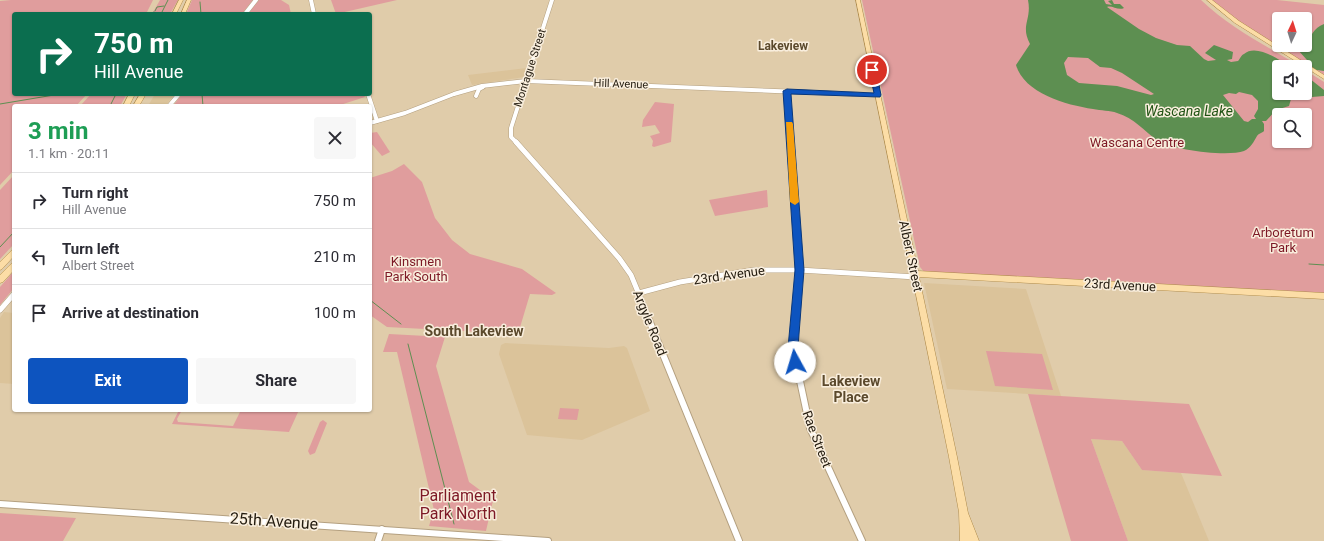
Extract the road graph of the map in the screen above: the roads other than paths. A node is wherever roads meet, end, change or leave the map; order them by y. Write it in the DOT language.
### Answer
graph roads {
  1 [pos="181,0"];
  2 [pos="190,0"];
  3 [pos="256,0"];
  4 [pos="311,0"];
  5 [pos="552,0"];
  6 [pos="858,0"];
  7 [pos="1204,0"];
  8 [pos="1208,0"];
  9 [pos="175,12"];
  10 [pos="184,12"];
  11 [pos="247,12"];
  12 [pos="314,12"];
  13 [pos="1293,60"];
  14 [pos="1294,60"];
  15 [pos="1312,71"];
  16 [pos="1324,79"];
  17 [pos="526,81"];
  18 [pos="485,86"];
  19 [pos="787,91"];
  20 [pos="878,95"];
  21 [pos="177,96"];
  22 [pos="476,96"];
  23 [pos="171,104"];
  24 [pos="372,106"];
  25 [pos="377,121"];
  26 [pos="372,122"];
  27 [pos="511,137"];
  28 [pos="12,254"];
  29 [pos="0,267"];
  30 [pos="12,267"];
  31 [pos="799,270"];
  32 [pos="916,277"];
  33 [pos="0,280"];
  34 [pos="639,293"];
  35 [pos="12,296"];
  36 [pos="1324,296"];
  37 [pos="1324,300"];
  38 [pos="0,310"];
  39 [pos="0,504"];
  40 [pos="964,512"];
  41 [pos="382,529"];
  42 [pos="378,541"];
  43 [pos="548,541"];
  44 [pos="739,541"];
  45 [pos="862,541"];
  46 [pos="965,541"];
  47 [pos="974,541"];
  1 -- 9 [label="main road"];
  2 -- 10 [label="main road"];
  3 -- 11 [label="street"];
  4 -- 12 [label="street"];
  5 -- 17 [label="street, Montague Street"];
  6 -- 20 [label="main road, Albert Street"];
  7 -- 13 [label="main road"];
  8 -- 14 [label="main road"];
  15 -- 16 [label="main road"];
  17 -- 18 [label="street, Hill Avenue"];
  17 -- 19 [label="street, Hill Avenue"];
  17 -- 27 [label="street, Montague Street"];
  18 -- 22 [label="street"];
  18 -- 25 [label="street, Hill Avenue"];
  19 -- 20 [label="street, Hill Avenue"];
  19 -- 31 [label="street, Rae Street"];
  20 -- 32 [label="main road, Albert Street"];
  21 -- 23 [label="street"];
  24 -- 25 [label="street"];
  25 -- 26 [label="street, Hill Avenue"];
  27 -- 34 [label="street, Argyle Road"];
  28 -- 29 [label="main road"];
  30 -- 33 [label="main road"];
  31 -- 32 [label="street, 23rd Avenue"];
  31 -- 34 [label="street, 23rd Avenue"];
  31 -- 45 [label="street, Rae Street"];
  32 -- 36 [label="main road, 23rd Avenue"];
  32 -- 37 [label="main road, 23rd Avenue"];
  32 -- 40 [label="main road, Albert Street"];
  34 -- 44 [label="street, Argyle Road"];
  35 -- 38 [label="street"];
  39 -- 41 [label="street, 25th Avenue"];
  40 -- 46 [label="main road, Albert Street"];
  40 -- 47 [label="main road, Albert Street"];
  41 -- 42 [label="street"];
  41 -- 43 [label="street, 25th Avenue"];
}
